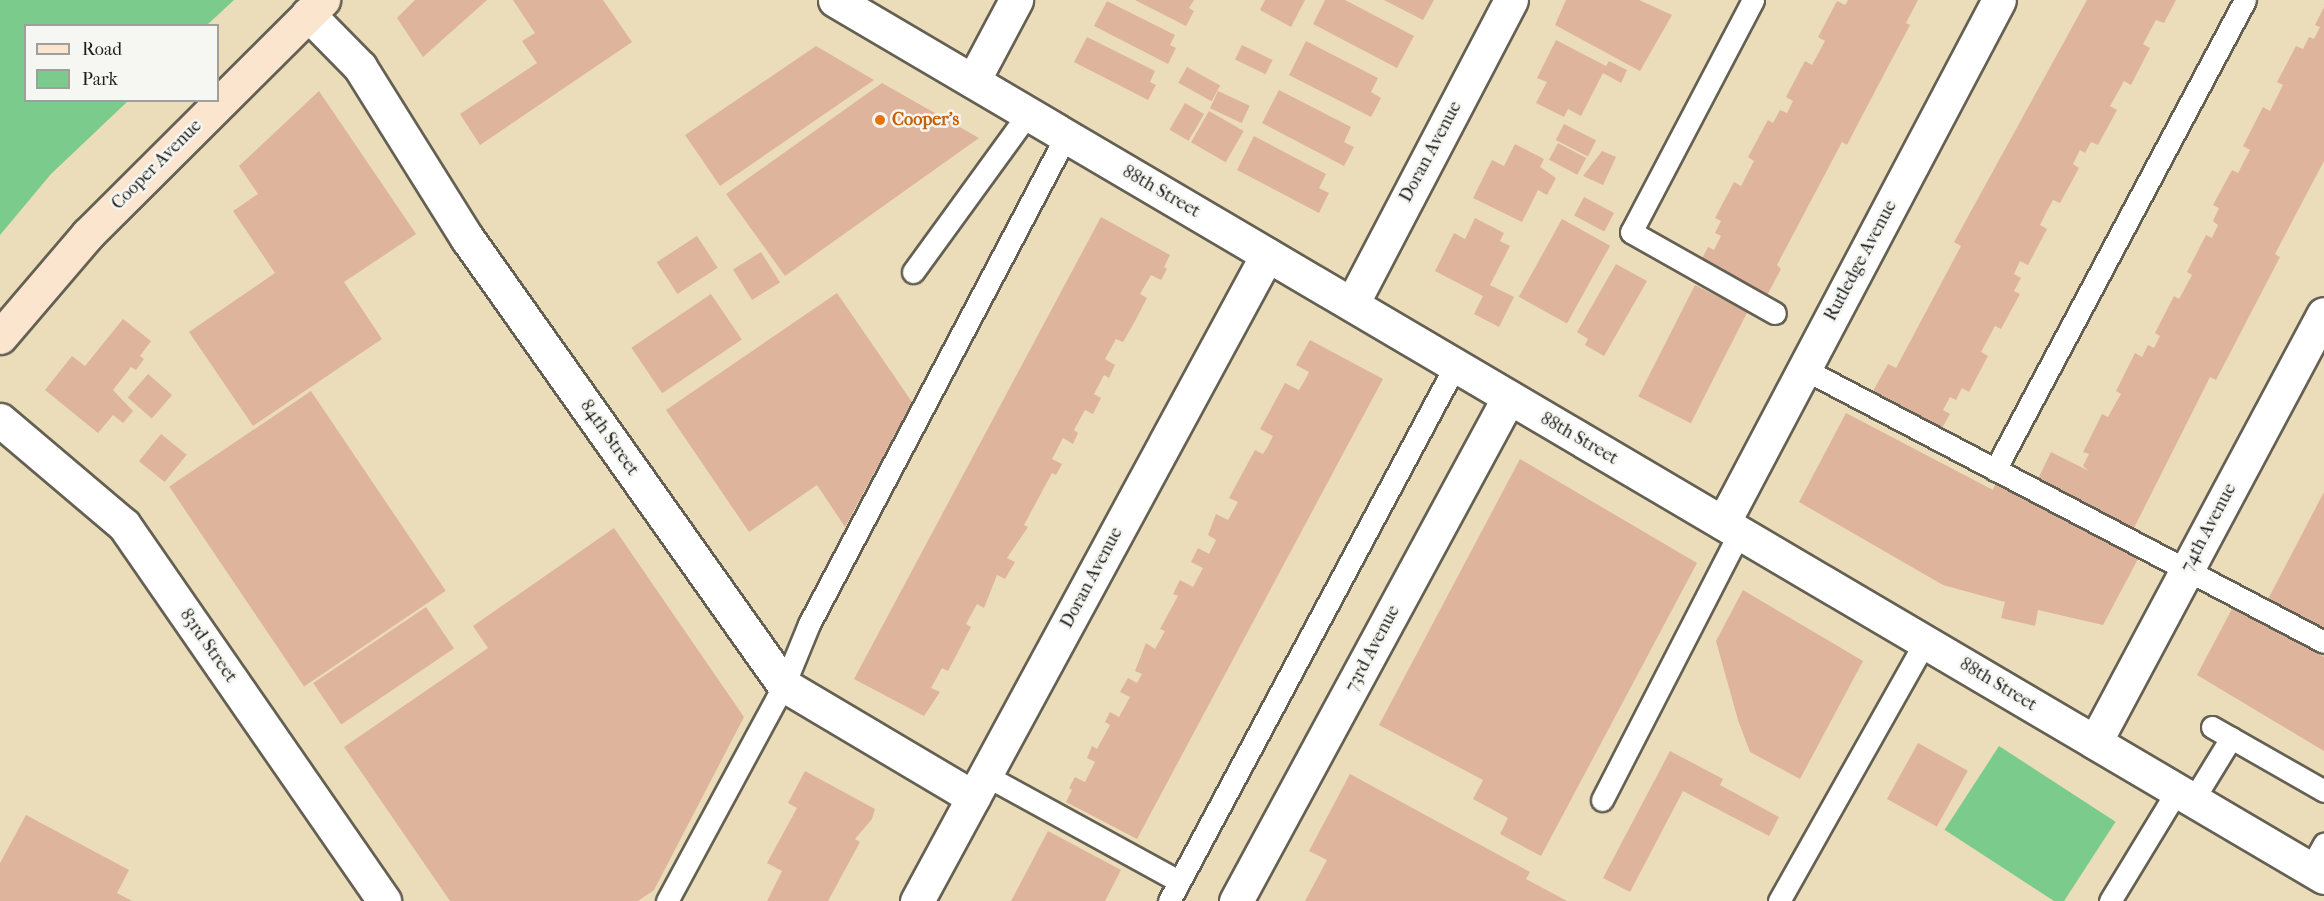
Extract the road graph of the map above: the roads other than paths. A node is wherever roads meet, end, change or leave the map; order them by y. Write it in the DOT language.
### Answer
graph roads {
  1 [pos="835,0"];
  2 [pos="1016,0"];
  3 [pos="1511,0"];
  4 [pos="1753,0"];
  5 [pos="1999,0"];
  6 [pos="2245,0"];
  7 [pos="316,7"];
  8 [pos="973,81"];
  9 [pos="1028,114"];
  10 [pos="1066,136"];
  11 [pos="1267,255"];
  12 [pos="913,272"];
  13 [pos="1352,304"];
  14 [pos="1775,313"];
  15 [pos="2324,314"];
  16 [pos="0,337"];
  17 [pos="1455,366"];
  18 [pos="1804,369"];
  19 [pos="1509,397"];
  20 [pos="0,420"];
  21 [pos="1995,470"];
  22 [pos="1731,528"];
  23 [pos="2186,571"];
  24 [pos="1925,642"];
  25 [pos="2324,642"];
  26 [pos="784,685"];
  27 [pos="2212,727"];
  28 [pos="2231,738"];
  29 [pos="2095,742"];
  30 [pos="979,786"];
  31 [pos="2324,791"];
  32 [pos="2185,795"];
  33 [pos="1602,800"];
  34 [pos="2319,863"];
  35 [pos="1179,881"];
  36 [pos="384,901"];
  37 [pos="667,901"];
  38 [pos="917,901"];
  39 [pos="1169,901"];
  40 [pos="1236,901"];
  41 [pos="1779,901"];
  42 [pos="2109,901"];
  1 -- 8 [label="street, 88th Street"];
  2 -- 8 [label="street"];
  3 -- 13 [label="street, Doran Avenue"];
  4 -- 14 [label="lane"];
  5 -- 18 [label="street, Rutledge Avenue"];
  6 -- 21 [label="lane"];
  7 -- 16 [label="main road, Cooper Avenue"];
  7 -- 26 [label="street, 84th Street"];
  8 -- 9 [label="street, 88th Street"];
  9 -- 10 [label="street, 88th Street"];
  9 -- 12 [label="lane"];
  10 -- 11 [label="street, 88th Street"];
  10 -- 26 [label="lane"];
  11 -- 13 [label="street, 88th Street"];
  11 -- 30 [label="street, Doran Avenue"];
  13 -- 17 [label="street, 88th Street"];
  15 -- 23 [label="street, 74th Avenue"];
  17 -- 19 [label="street, 88th Street"];
  17 -- 35 [label="lane"];
  18 -- 21 [label="lane"];
  18 -- 22 [label="street, Rutledge Avenue"];
  19 -- 22 [label="street, 88th Street"];
  19 -- 40 [label="street, 73rd Avenue"];
  20 -- 36 [label="street, 83rd Street"];
  21 -- 23 [label="lane"];
  22 -- 24 [label="street, 88th Street"];
  22 -- 33 [label="lane"];
  23 -- 25 [label="lane"];
  23 -- 29 [label="street, 74th Avenue"];
  24 -- 29 [label="street, 88th Street"];
  24 -- 41 [label="lane"];
  26 -- 30 [label="street, 84th Street"];
  26 -- 37 [label="lane"];
  27 -- 28 [label="lane"];
  28 -- 31 [label="lane"];
  28 -- 32 [label="lane"];
  29 -- 32 [label="street, 88th Street"];
  30 -- 35 [label="lane"];
  30 -- 38 [label="street, Doran Avenue"];
  32 -- 34 [label="street, 88th Street"];
  32 -- 42 [label="lane"];
  35 -- 39 [label="lane"];
}
